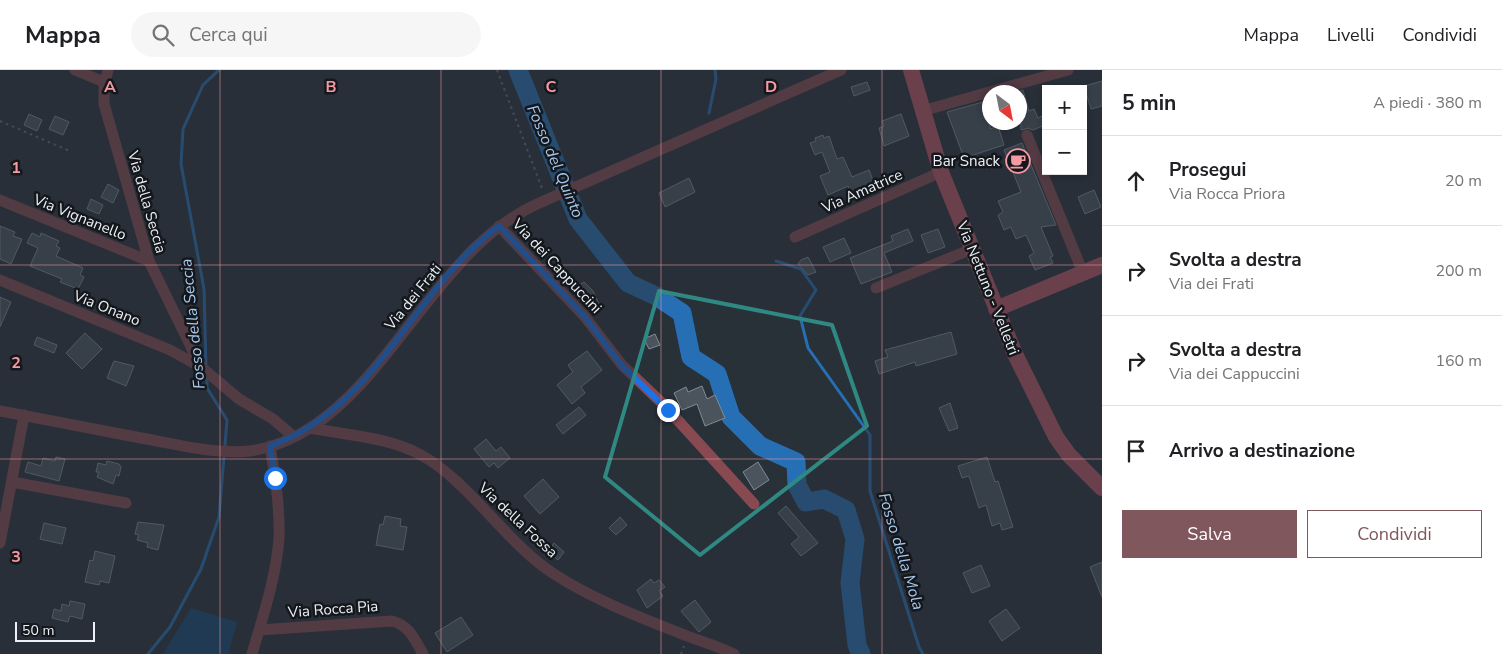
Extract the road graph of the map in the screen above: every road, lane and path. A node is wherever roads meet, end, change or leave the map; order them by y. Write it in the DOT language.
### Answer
graph roads {
  1 [pos="75,70"];
  2 [pos="108,70"];
  3 [pos="498,70"];
  4 [pos="841,70"];
  5 [pos="910,70"];
  6 [pos="1068,70"];
  7 [pos="104,82"];
  8 [pos="922,111"];
  9 [pos="0,121"];
  10 [pos="1027,135"];
  11 [pos="72,152"];
  12 [pos="941,172"];
  13 [pos="551,198"];
  14 [pos="0,200"];
  15 [pos="499,226"];
  16 [pos="794,237"];
  17 [pos="972,249"];
  18 [pos="149,261"];
  19 [pos="1102,265"];
  20 [pos="1083,273"];
  21 [pos="0,280"];
  22 [pos="876,288"];
  23 [pos="996,310"];
  24 [pos="201,367"];
  25 [pos="0,411"];
  26 [pos="24,416"];
  27 [pos="310,428"];
  28 [pos="294,437"];
  29 [pos="270,446"];
  30 [pos="12,482"];
  31 [pos="1102,488"];
  32 [pos="126,503"];
  33 [pos="754,504"];
  34 [pos="0,543"];
  35 [pos="259,630"];
  36 [pos="252,654"];
  37 [pos="424,654"];
  38 [pos="734,654"];
  1 -- 7 [label="street"];
  2 -- 7 [label="street, Via della Seccia"];
  3 -- 13 [label="path"];
  4 -- 13 [label="street, Via dei Frati"];
  5 -- 8 [label="main road, Via Nettuno - Velletri"];
  6 -- 8 [label="street"];
  7 -- 18 [label="street, Via della Seccia"];
  8 -- 12 [label="main road, Via Nettuno - Velletri"];
  9 -- 11 [label="path"];
  10 -- 20 [label="street"];
  12 -- 16 [label="street, Via Amatrice"];
  12 -- 17 [label="main road, Via Nettuno - Velletri"];
  13 -- 15 [label="street, Via dei Frati"];
  14 -- 18 [label="street, Via Vignanello"];
  15 -- 27 [label="street, Via dei Frati"];
  15 -- 33 [label="street, Via dei Cappuccini"];
  17 -- 22 [label="street"];
  17 -- 23 [label="main road, Via Nettuno - Velletri"];
  18 -- 24 [label="street, Via della Seccia"];
  19 -- 20 [label="main road"];
  20 -- 23 [label="main road"];
  21 -- 24 [label="street, Via Onano"];
  23 -- 31 [label="main road, Via Nettuno - Velletri"];
  24 -- 28 [label="street, Via della Seccia"];
  25 -- 26 [label="street, Via dei Frati"];
  26 -- 29 [label="street, Via dei Frati"];
  26 -- 30 [label="street"];
  27 -- 28 [label="street, Via dei Frati"];
  27 -- 38 [label="street, Via della Fossa"];
  28 -- 29 [label="street, Via dei Frati"];
  29 -- 35 [label="street"];
  30 -- 32 [label="street"];
  30 -- 34 [label="street"];
  35 -- 36 [label="street"];
  35 -- 37 [label="street, Via Rocca Pia"];
}
